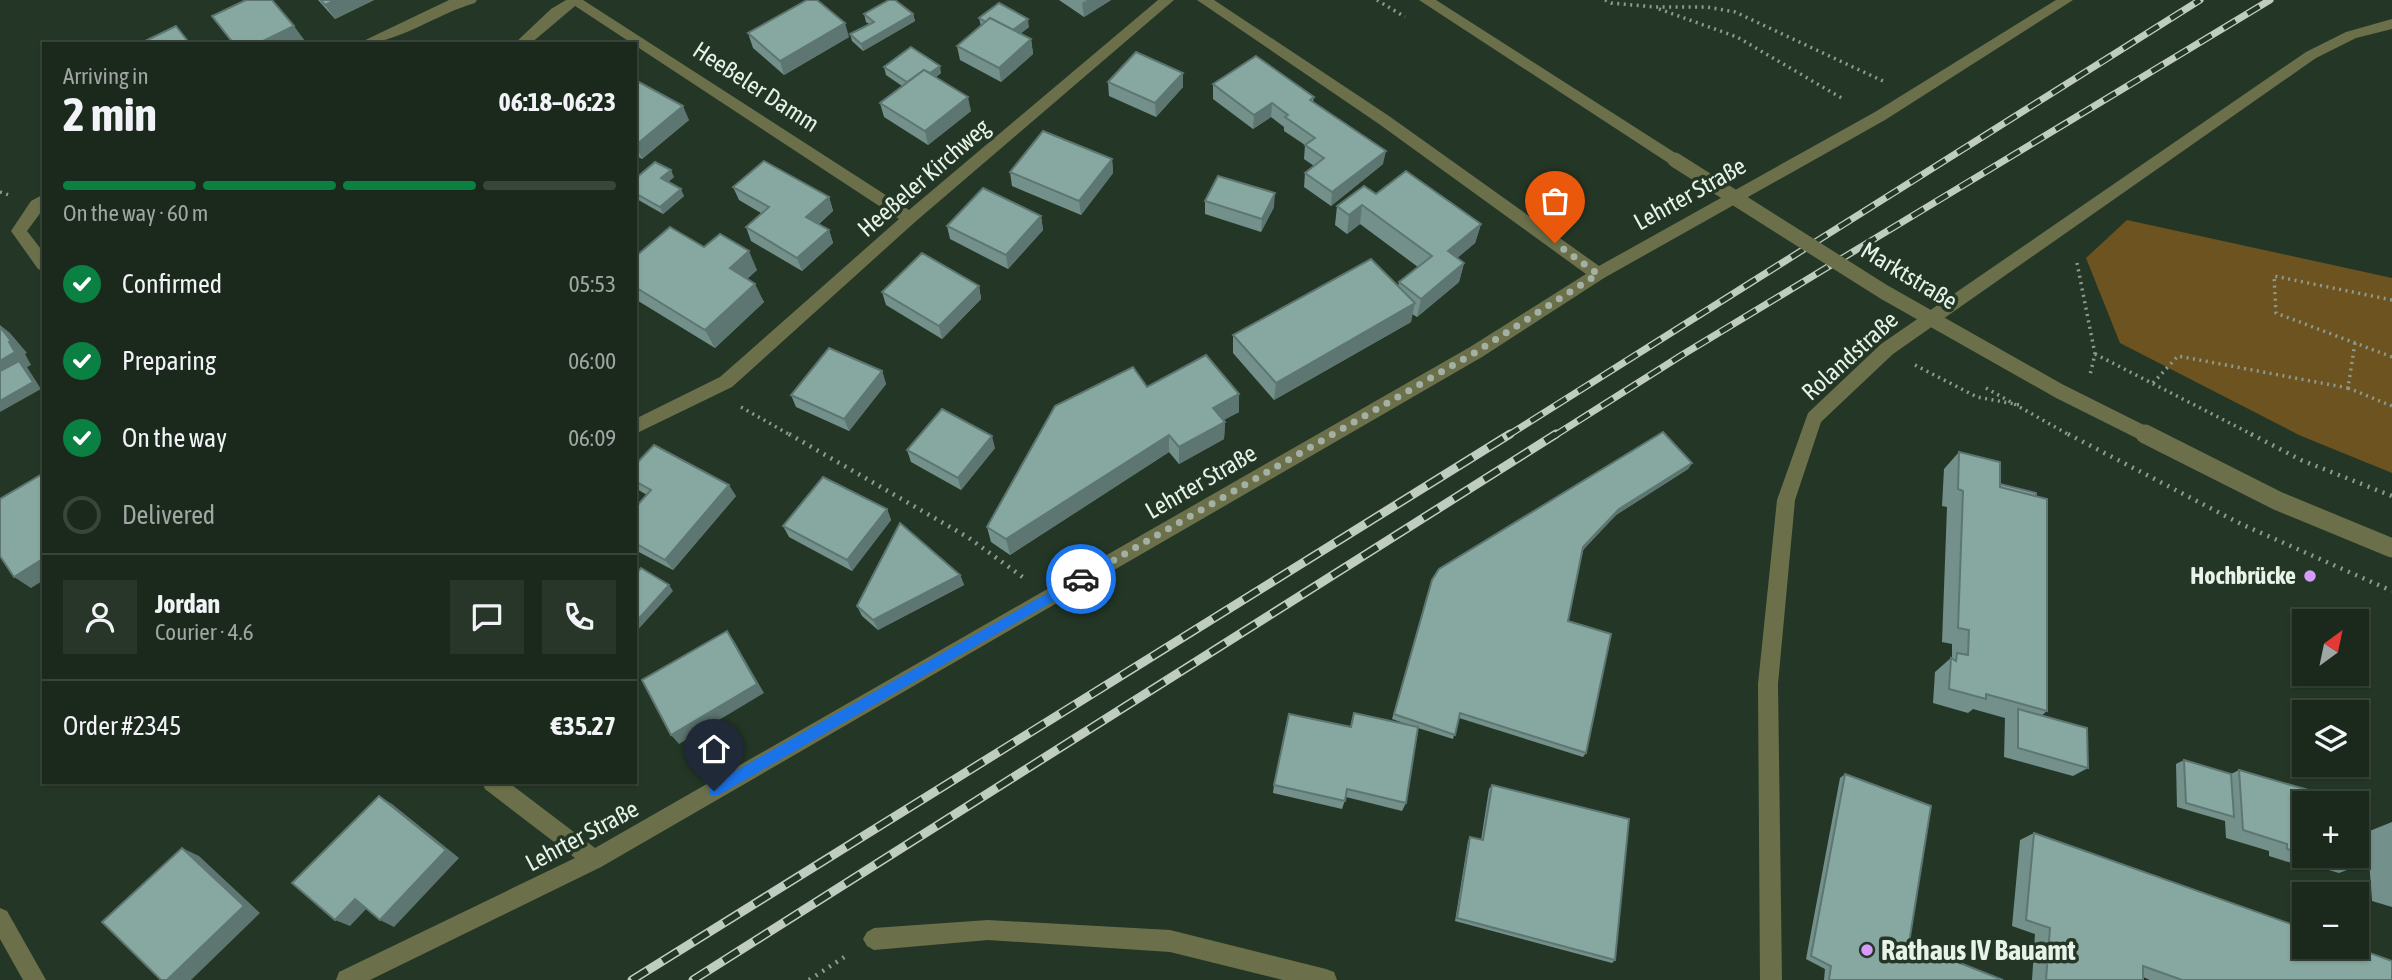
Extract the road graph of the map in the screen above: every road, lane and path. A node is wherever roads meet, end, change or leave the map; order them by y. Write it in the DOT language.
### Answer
graph roads {
  1 [pos="470,0"];
  2 [pos="573,0"];
  3 [pos="1167,0"];
  4 [pos="1204,0"];
  5 [pos="1426,0"];
  6 [pos="1605,0"];
  7 [pos="2066,0"];
  8 [pos="1655,8"];
  9 [pos="2392,24"];
  10 [pos="368,42"];
  11 [pos="524,42"];
  12 [pos="1912,96"];
  13 [pos="1845,100"];
  14 [pos="42,201"];
  15 [pos="910,218"];
  16 [pos="42,262"];
  17 [pos="2077,263"];
  18 [pos="1598,274"];
  19 [pos="2392,300"];
  20 [pos="2355,342"];
  21 [pos="2392,357"];
  22 [pos="2153,383"];
  23 [pos="2348,388"];
  24 [pos="711,390"];
  25 [pos="2392,406"];
  26 [pos="637,426"];
  27 [pos="2392,496"];
  28 [pos="2392,548"];
  29 [pos="1050,597"];
  30 [pos="495,784"];
  31 [pos="594,860"];
  32 [pos="0,918"];
  33 [pos="874,939"];
  34 [pos="35,980"];
  35 [pos="347,980"];
  36 [pos="809,980"];
  37 [pos="1326,980"];
  38 [pos="1771,980"];
  1 -- 10 [label="street"];
  2 -- 11 [label="street"];
  2 -- 15 [label="street, Heeßeler Damm"];
  3 -- 15 [label="street, Heeßeler Kirchweg"];
  4 -- 18 [label="street"];
  5 -- 28 [label="street, Marktstraße, bridge"];
  6 -- 8 [label="path"];
  7 -- 12 [label="street, Lehrter Straße"];
  8 -- 12 [label="path"];
  8 -- 13 [label="path"];
  9 -- 38 [label="street, Rolandstraße"];
  12 -- 18 [label="street, Lehrter Straße"];
  14 -- 16 [label="street"];
  15 -- 24 [label="street, Heeßeler Kirchweg"];
  17 -- 22 [label="path"];
  18 -- 29 [label="street, Lehrter Straße"];
  19 -- 20 [label="path"];
  20 -- 21 [label="path"];
  20 -- 23 [label="path"];
  22 -- 23 [label="path"];
  22 -- 27 [label="path"];
  23 -- 25 [label="path"];
  24 -- 26 [label="street, Heeßeler Kirchweg"];
  24 -- 29 [label="path"];
  29 -- 31 [label="street, Lehrter Straße"];
  30 -- 31 [label="street"];
  31 -- 35 [label="street, Lehrter Straße"];
  32 -- 34 [label="street"];
  33 -- 36 [label="path"];
  33 -- 37 [label="street"];
}
